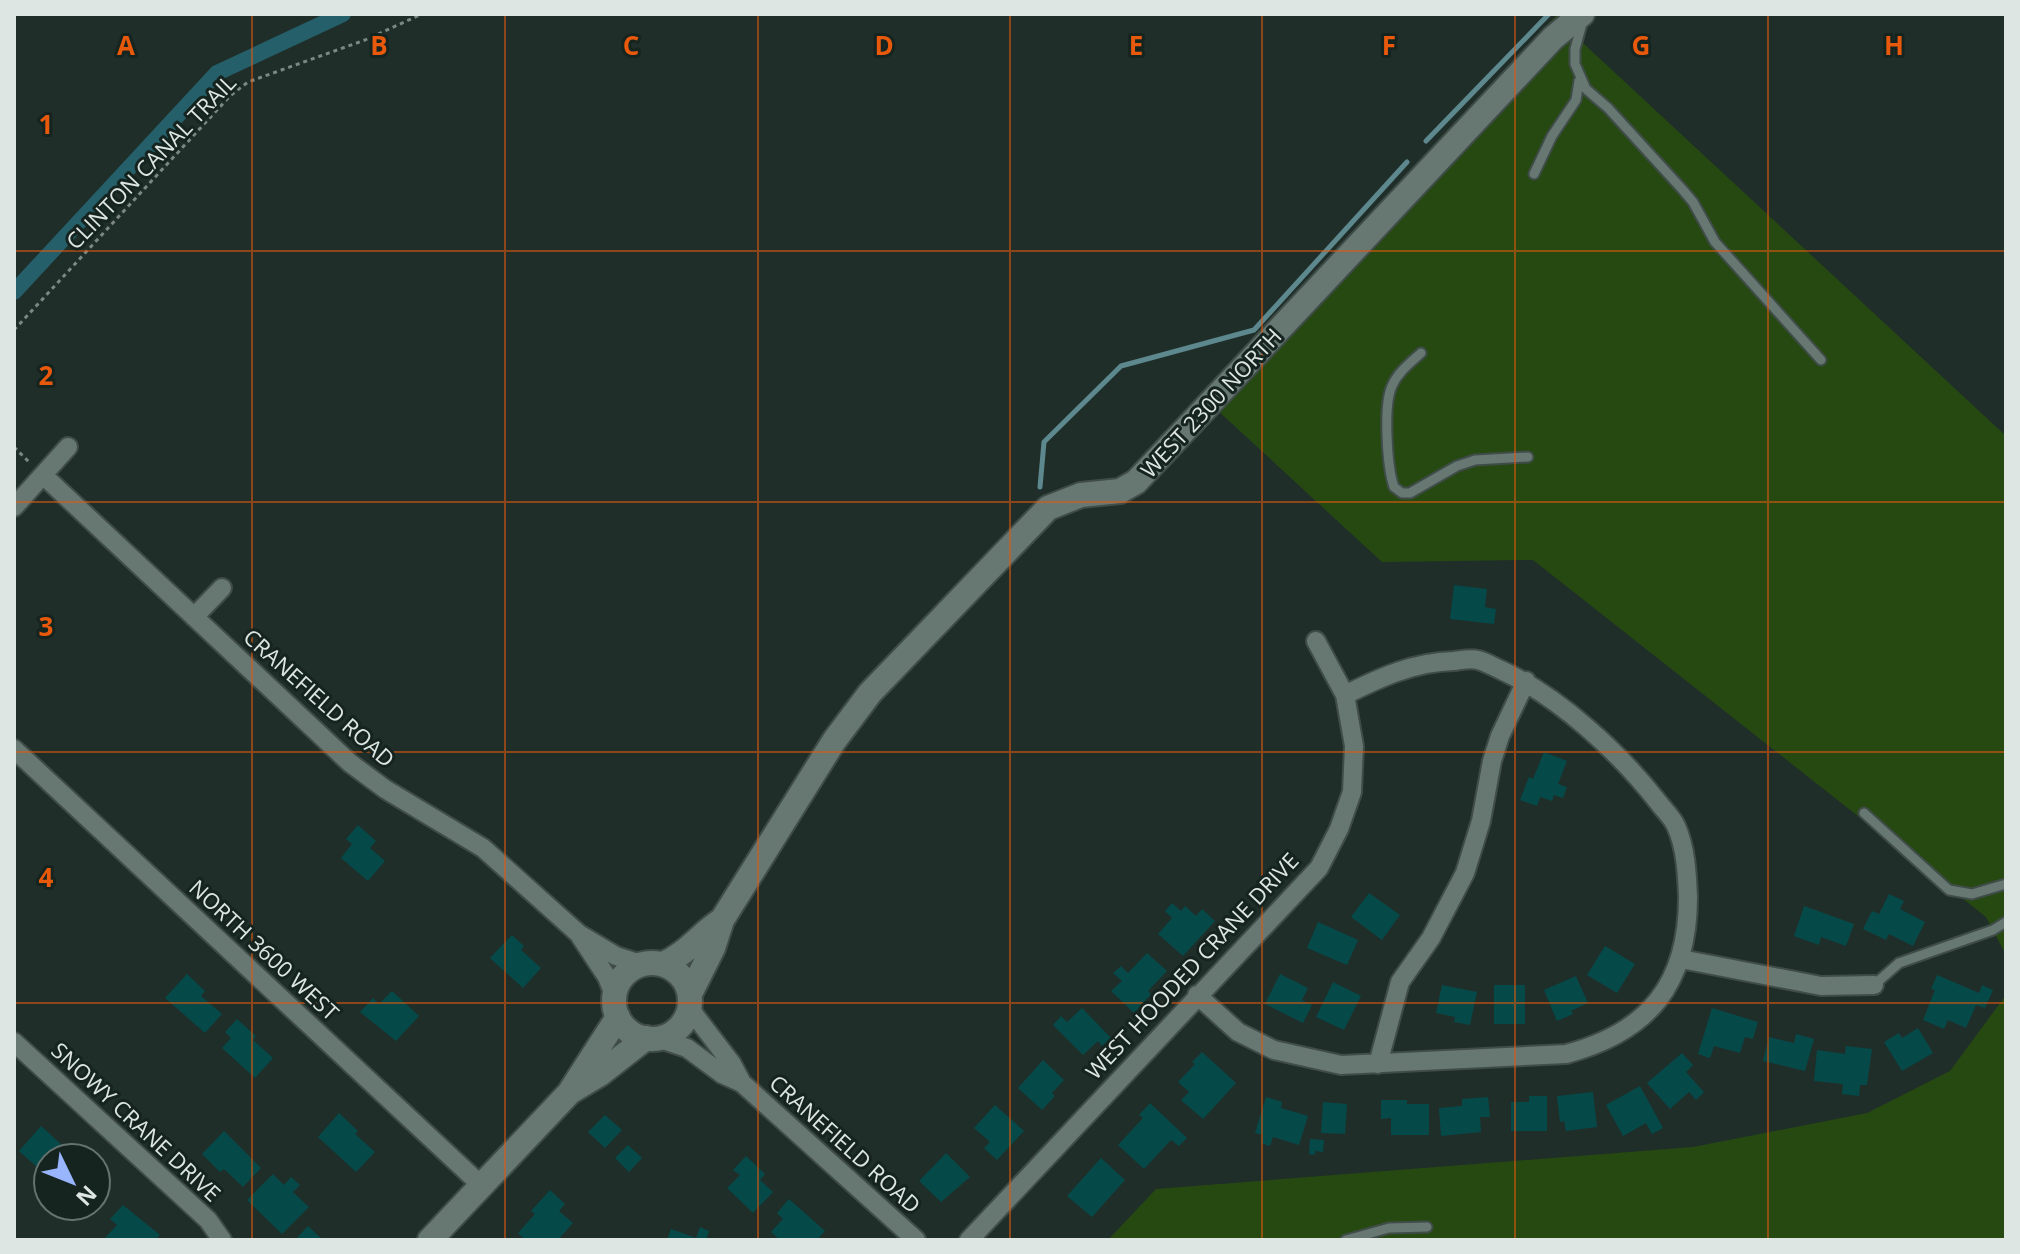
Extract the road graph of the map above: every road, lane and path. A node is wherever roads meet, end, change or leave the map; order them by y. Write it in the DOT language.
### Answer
graph roads {
  1 [pos="422,14"];
  2 [pos="1584,14"];
  3 [pos="1578,73"];
  4 [pos="1534,174"];
  5 [pos="14,330"];
  6 [pos="1421,353"];
  7 [pos="1821,360"];
  8 [pos="14,447"];
  9 [pos="68,447"];
  10 [pos="1528,457"];
  11 [pos="43,475"];
  12 [pos="14,507"];
  13 [pos="222,588"];
  14 [pos="194,617"];
  15 [pos="1316,641"];
  16 [pos="1526,681"];
  17 [pos="1345,695"];
  18 [pos="14,749"];
  19 [pos="1864,813"];
  20 [pos="2006,884"];
  21 [pos="722,920"];
  22 [pos="2006,922"];
  23 [pos="579,934"];
  24 [pos="1681,959"];
  25 [pos="652,964"];
  26 [pos="1874,985"];
  27 [pos="1197,995"];
  28 [pos="690,1002"];
  29 [pos="616,1006"];
  30 [pos="652,1038"];
  31 [pos="14,1042"];
  32 [pos="1378,1064"];
  33 [pos="742,1083"];
  34 [pos="570,1092"];
  35 [pos="481,1185"];
  36 [pos="1427,1227"];
  37 [pos="222,1240"];
  38 [pos="430,1240"];
  39 [pos="916,1240"];
  40 [pos="969,1240"];
  41 [pos="1346,1240"];
  1 -- 5 [label="path, CLINTON CANAL TRAIL"];
  2 -- 3 [label="lane"];
  2 -- 21 [label="street, WEST 2300 NORTH"];
  3 -- 4 [label="lane"];
  3 -- 7 [label="lane"];
  6 -- 10 [label="lane"];
  8 -- 11 [label="path"];
  9 -- 11 [label="street"];
  11 -- 12 [label="street"];
  11 -- 14 [label="street, CRANEFIELD ROAD"];
  13 -- 14 [label="street"];
  14 -- 23 [label="street, CRANEFIELD ROAD"];
  15 -- 17 [label="street, WEST HOODED CRANE DRIVE"];
  16 -- 17 [label="street"];
  16 -- 24 [label="street"];
  16 -- 32 [label="street"];
  17 -- 27 [label="street, WEST HOODED CRANE DRIVE"];
  18 -- 35 [label="street, NORTH 3600 WEST"];
  19 -- 20 [label="lane"];
  21 -- 25 [label="street"];
  21 -- 28 [label="street"];
  22 -- 26 [label="lane"];
  23 -- 25 [label="street, CRANEFIELD ROAD"];
  23 -- 29 [label="street, CRANEFIELD ROAD"];
  24 -- 26 [label="street"];
  24 -- 32 [label="street"];
  25 -- 28 [label="street"];
  25 -- 29 [label="street"];
  27 -- 32 [label="street"];
  27 -- 40 [label="street, WEST HOODED CRANE DRIVE"];
  28 -- 30 [label="street"];
  28 -- 33 [label="street, CRANEFIELD ROAD"];
  29 -- 30 [label="street"];
  29 -- 34 [label="street"];
  30 -- 33 [label="street, CRANEFIELD ROAD"];
  30 -- 34 [label="street"];
  31 -- 37 [label="street, SNOWY CRANE DRIVE"];
  33 -- 39 [label="street, CRANEFIELD ROAD"];
  34 -- 35 [label="street"];
  35 -- 38 [label="street"];
  36 -- 41 [label="lane"];
}
